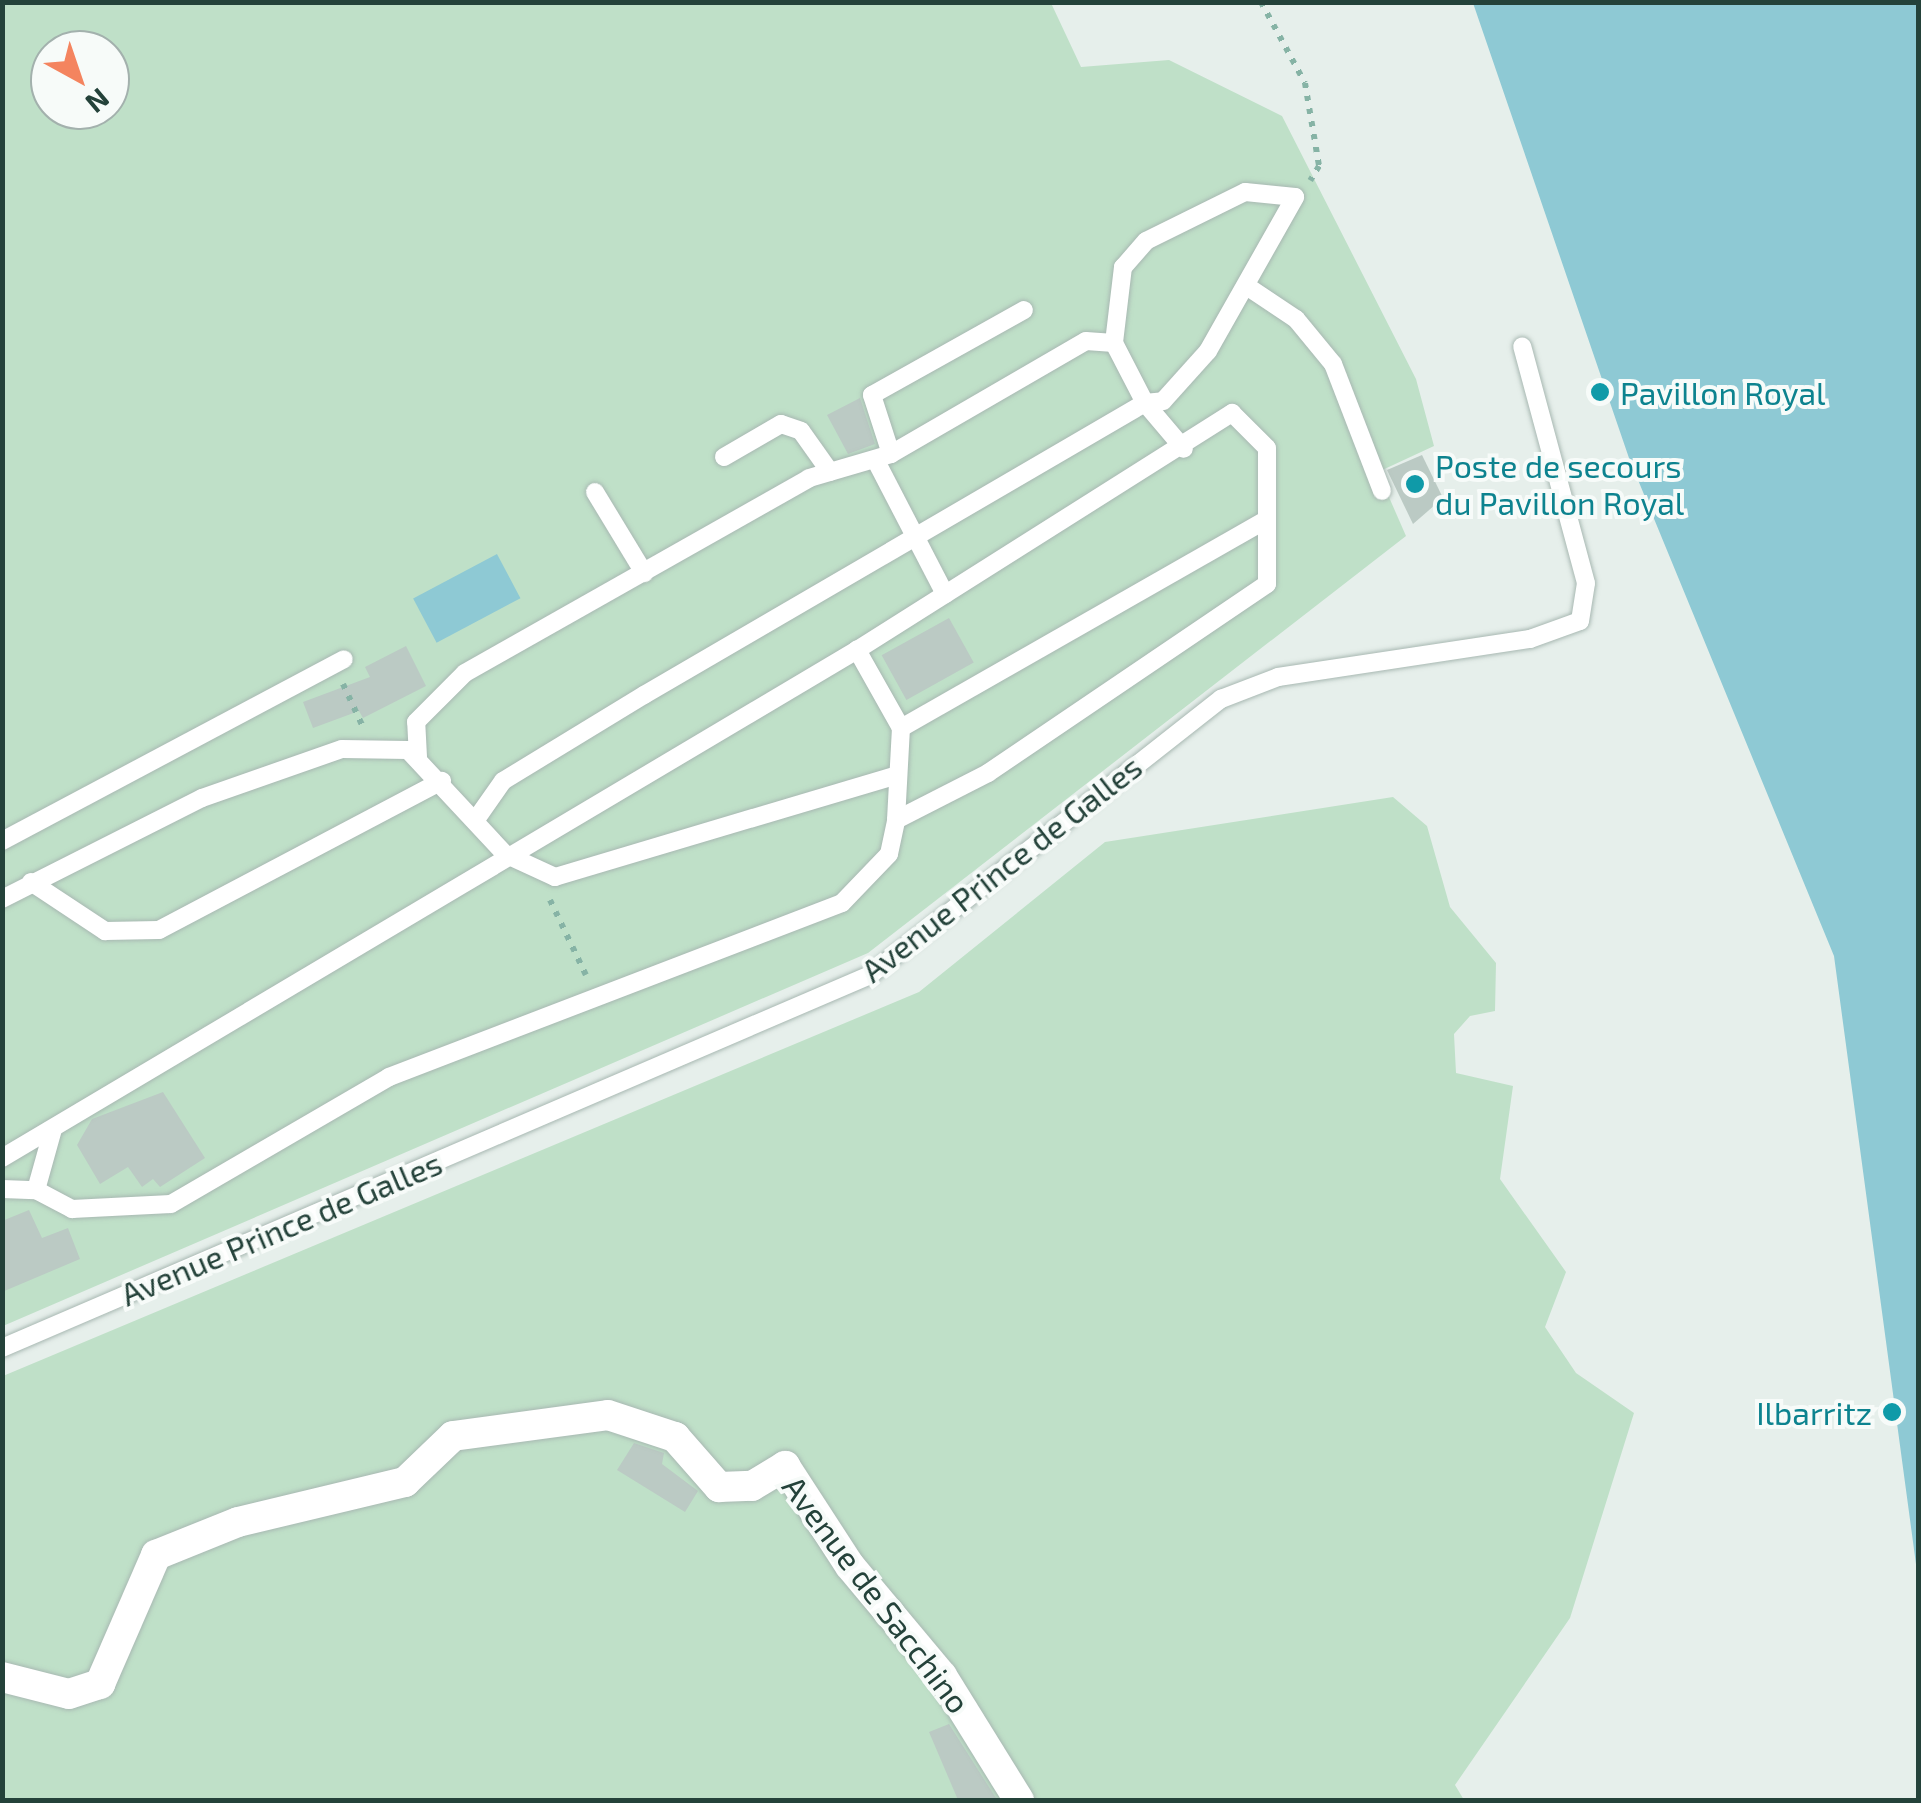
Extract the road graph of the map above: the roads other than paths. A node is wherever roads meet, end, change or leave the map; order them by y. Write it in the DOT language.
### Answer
graph roads {
  1 [pos="1248,287"];
  2 [pos="1024,310"];
  3 [pos="1114,343"];
  4 [pos="1522,346"];
  5 [pos="1145,403"];
  6 [pos="1184,448"];
  7 [pos="724,457"];
  8 [pos="884,458"];
  9 [pos="830,472"];
  10 [pos="1382,491"];
  11 [pos="595,492"];
  12 [pos="1266,520"];
  13 [pos="919,534"];
  14 [pos="644,573"];
  15 [pos="945,594"];
  16 [pos="856,650"];
  17 [pos="339,662"];
  18 [pos="901,728"];
  19 [pos="418,757"];
  20 [pos="897,774"];
  21 [pos="442,781"];
  22 [pos="477,818"];
  23 [pos="896,820"];
  24 [pos="2,842"];
  25 [pos="505,854"];
  26 [pos="31,882"];
  27 [pos="2,899"];
  28 [pos="53,1129"];
  29 [pos="2,1158"];
  30 [pos="2,1189"];
  31 [pos="36,1190"];
  32 [pos="2,1348"];
  33 [pos="2,1677"];
  34 [pos="1019,1800"];
  1 -- 3 [label="lane"];
  1 -- 5 [label="lane"];
  1 -- 10 [label="lane"];
  2 -- 8 [label="lane"];
  3 -- 5 [label="lane"];
  3 -- 8 [label="lane"];
  4 -- 32 [label="lane, Avenue Prince de Galles"];
  5 -- 6 [label="lane"];
  5 -- 13 [label="lane"];
  6 -- 12 [label="lane"];
  6 -- 15 [label="lane"];
  7 -- 9 [label="lane"];
  8 -- 9 [label="lane"];
  8 -- 13 [label="lane"];
  9 -- 14 [label="lane"];
  11 -- 14 [label="lane"];
  12 -- 18 [label="lane"];
  12 -- 23 [label="lane"];
  13 -- 15 [label="lane"];
  13 -- 22 [label="lane"];
  14 -- 19 [label="lane"];
  15 -- 16 [label="lane"];
  16 -- 18 [label="lane"];
  16 -- 25 [label="lane"];
  17 -- 24 [label="lane"];
  18 -- 20 [label="lane"];
  19 -- 21 [label="lane"];
  19 -- 26 [label="lane"];
  20 -- 23 [label="lane"];
  20 -- 25 [label="lane"];
  21 -- 22 [label="lane"];
  21 -- 26 [label="lane"];
  22 -- 25 [label="lane"];
  23 -- 31 [label="lane"];
  25 -- 28 [label="lane"];
  26 -- 27 [label="lane"];
  28 -- 29 [label="lane"];
  28 -- 31 [label="lane"];
  30 -- 31 [label="lane"];
  33 -- 34 [label="street, Avenue de Sacchino"];
}
